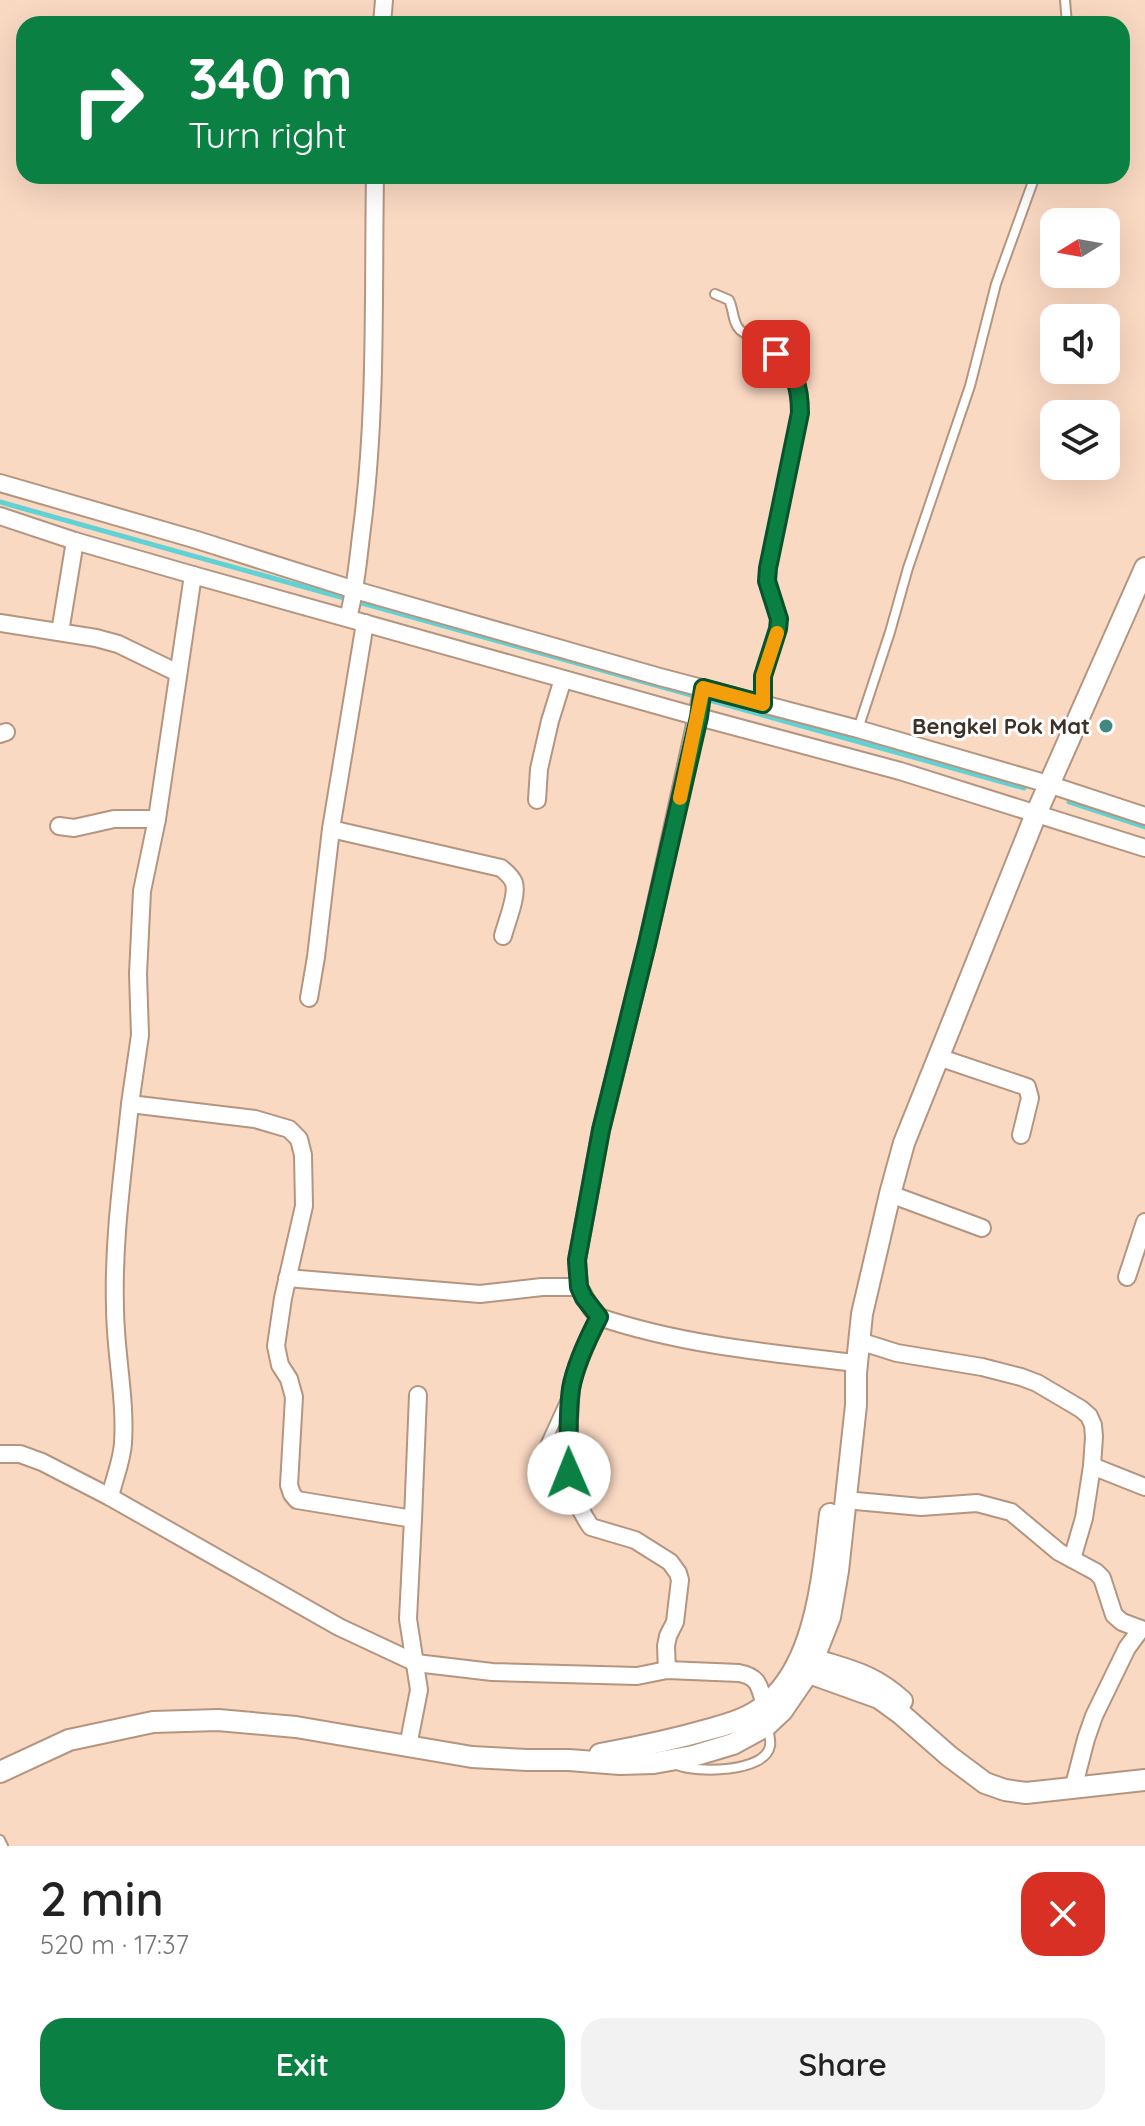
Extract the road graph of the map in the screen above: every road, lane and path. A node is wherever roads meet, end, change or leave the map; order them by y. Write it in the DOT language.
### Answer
graph roads {
  1 [pos="375,184"];
  2 [pos="1032,184"];
  3 [pos="715,294"];
  4 [pos="0,483"];
  5 [pos="0,516"];
  6 [pos="75,541"];
  7 [pos="1145,568"];
  8 [pos="193,575"];
  9 [pos="354,608"];
  10 [pos="0,623"];
  11 [pos="60,632"];
  12 [pos="178,673"];
  13 [pos="563,679"];
  14 [pos="701,702"];
  15 [pos="763,704"];
  16 [pos="858,729"];
  17 [pos="1048,784"];
  18 [pos="537,800"];
  19 [pos="1036,814"];
  20 [pos="1145,816"];
  21 [pos="157,819"];
  22 [pos="59,826"];
  23 [pos="331,829"];
  24 [pos="1145,848"];
  25 [pos="503,936"];
  26 [pos="309,998"];
  27 [pos="938,1057"];
  28 [pos="130,1104"];
  29 [pos="1021,1135"];
  30 [pos="890,1194"];
  31 [pos="1145,1222"];
  32 [pos="982,1228"];
  33 [pos="1127,1277"];
  34 [pos="287,1278"];
  35 [pos="579,1287"];
  36 [pos="599,1317"];
  37 [pos="859,1341"];
  38 [pos="856,1368"];
  39 [pos="571,1387"];
  40 [pos="418,1395"];
  41 [pos="0,1454"];
  42 [pos="540,1456"];
  43 [pos="1092,1466"];
  44 [pos="1145,1487"];
  45 [pos="110,1497"];
  46 [pos="845,1500"];
  47 [pos="413,1519"];
  48 [pos="1072,1559"];
  49 [pos="830,1617"];
  50 [pos="1143,1629"];
  51 [pos="416,1663"];
  52 [pos="805,1664"];
  53 [pos="667,1670"];
  54 [pos="850,1678"];
  55 [pos="774,1708"];
  56 [pos="408,1746"];
  57 [pos="569,1760"];
  58 [pos="0,1772"];
  59 [pos="1145,1780"];
  60 [pos="1073,1789"];
  61 [pos="0,1840"];
  62 [pos="3,1846"];
  1 -- 9 [label="street"];
  2 -- 16 [label="lane"];
  3 -- 15 [label="lane"];
  4 -- 9 [label="street"];
  5 -- 6 [label="street"];
  6 -- 8 [label="street"];
  6 -- 11 [label="street"];
  7 -- 17 [label="street"];
  8 -- 9 [label="street"];
  8 -- 12 [label="street"];
  9 -- 13 [label="street"];
  9 -- 14 [label="street"];
  9 -- 23 [label="street"];
  10 -- 11 [label="street"];
  11 -- 12 [label="street"];
  12 -- 21 [label="street"];
  13 -- 14 [label="street"];
  13 -- 18 [label="street"];
  14 -- 15 [label="street"];
  14 -- 19 [label="street"];
  14 -- 35 [label="street"];
  15 -- 16 [label="street"];
  16 -- 17 [label="street"];
  17 -- 19 [label="street"];
  17 -- 20 [label="street"];
  19 -- 24 [label="street"];
  19 -- 27 [label="street"];
  21 -- 22 [label="street"];
  21 -- 28 [label="street"];
  23 -- 25 [label="street"];
  23 -- 26 [label="street"];
  27 -- 29 [label="street"];
  27 -- 30 [label="street"];
  28 -- 34 [label="street"];
  28 -- 45 [label="street"];
  30 -- 32 [label="street"];
  30 -- 37 [label="street"];
  31 -- 33 [label="street"];
  34 -- 35 [label="street"];
  34 -- 47 [label="street"];
  35 -- 36 [label="street"];
  36 -- 38 [label="street"];
  36 -- 39 [label="street"];
  37 -- 38 [label="street"];
  37 -- 43 [label="street"];
  38 -- 46 [label="street"];
  38 -- 52 [label="street"];
  39 -- 42 [label="lane"];
  39 -- 53 [label="street"];
  40 -- 47 [label="street"];
  41 -- 45 [label="street"];
  43 -- 44 [label="street"];
  43 -- 48 [label="street"];
  45 -- 51 [label="street"];
  46 -- 48 [label="street"];
  46 -- 49 [label="street"];
  47 -- 51 [label="street"];
  48 -- 50 [label="street"];
  49 -- 52 [label="street"];
  49 -- 54 [label="street"];
  50 -- 60 [label="street"];
  51 -- 53 [label="street"];
  51 -- 56 [label="street"];
  52 -- 54 [label="street"];
  52 -- 55 [label="street"];
  53 -- 55 [label="street"];
  54 -- 55 [label="street"];
  54 -- 60 [label="street"];
  55 -- 57 [label="street"];
  55 -- 57 [label="street"];
  56 -- 57 [label="street"];
  56 -- 58 [label="street"];
  59 -- 60 [label="street"];
  61 -- 62 [label="lane"];
}
